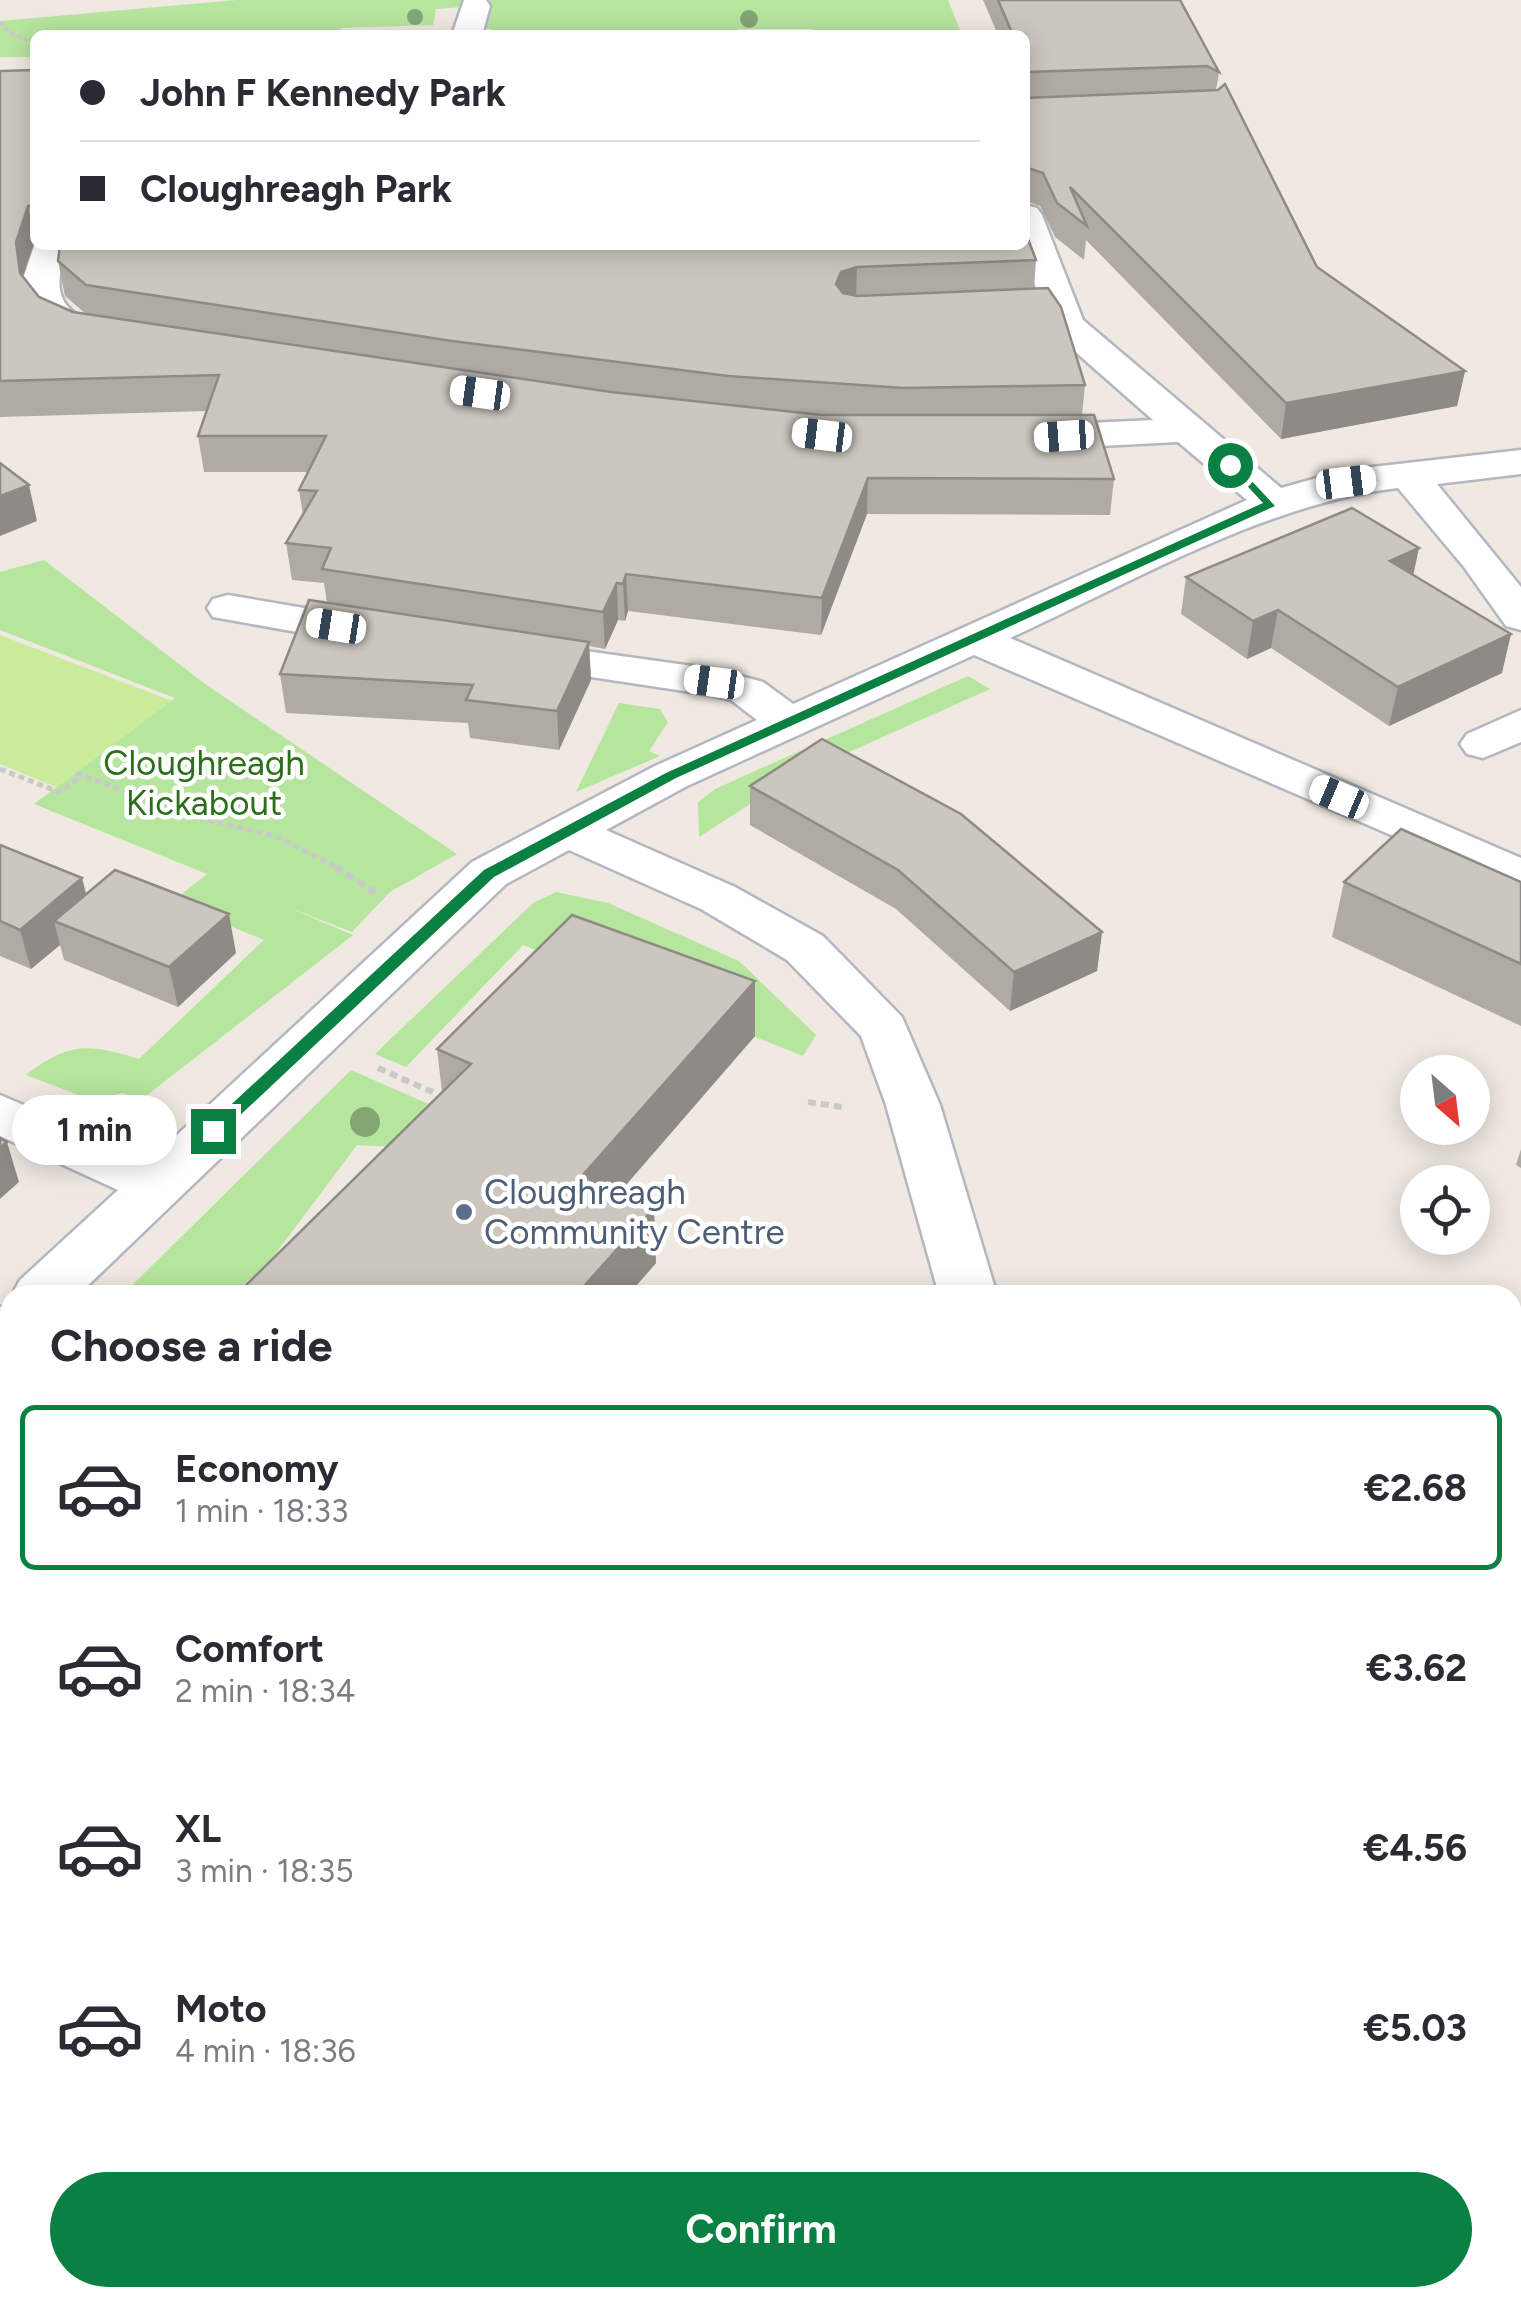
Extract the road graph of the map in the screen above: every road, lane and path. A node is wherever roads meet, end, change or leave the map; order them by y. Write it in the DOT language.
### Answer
graph roads {
  1 [pos="0,22"];
  2 [pos="30,42"];
  3 [pos="1030,228"];
  4 [pos="49,250"];
  5 [pos="1061,308"];
  6 [pos="1024,310"];
  7 [pos="135,342"];
  8 [pos="1187,430"];
  9 [pos="993,438"];
  10 [pos="1521,462"];
  11 [pos="1407,474"];
  12 [pos="1271,504"];
  13 [pos="228,608"];
  14 [pos="1521,617"];
  15 [pos="408,638"];
  16 [pos="975,639"];
  17 [pos="466,646"];
  18 [pos="788,721"];
  19 [pos="0,769"];
  20 [pos="79,774"];
  21 [pos="566,830"];
  22 [pos="1521,876"];
  23 [pos="384,899"];
  24 [pos="368,1064"];
  25 [pos="435,1093"];
  26 [pos="0,1114"];
  27 [pos="156,1184"];
  28 [pos="51,1285"];
  29 [pos="965,1285"];
  1 -- 2 [label="path"];
  3 -- 5 [label="street"];
  4 -- 7 [label="street"];
  5 -- 6 [label="street"];
  5 -- 8 [label="street"];
  8 -- 9 [label="street"];
  8 -- 12 [label="street"];
  10 -- 11 [label="street"];
  11 -- 12 [label="street"];
  11 -- 14 [label="street"];
  12 -- 16 [label="street"];
  13 -- 15 [label="street"];
  16 -- 18 [label="street"];
  16 -- 22 [label="street"];
  17 -- 18 [label="street"];
  18 -- 21 [label="street"];
  19 -- 20 [label="path"];
  20 -- 23 [label="path"];
  21 -- 27 [label="street"];
  21 -- 29 [label="street"];
  24 -- 25 [label="path"];
  26 -- 27 [label="street"];
  27 -- 28 [label="street"];
}
